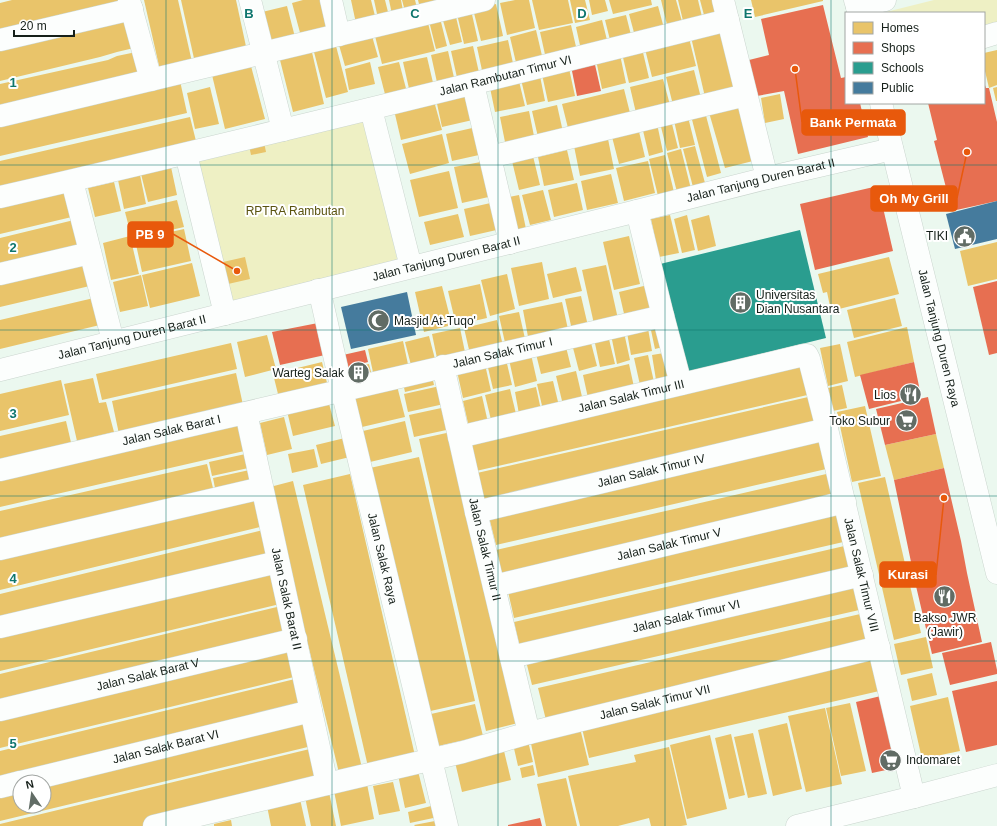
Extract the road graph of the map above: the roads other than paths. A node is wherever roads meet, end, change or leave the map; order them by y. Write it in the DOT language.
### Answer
graph roads {
  1 [pos="250,0"];
  2 [pos="330,0"];
  3 [pos="484,0"];
  4 [pos="885,0"];
  5 [pos="130,5"];
  6 [pos="857,7"];
  7 [pos="725,10"];
  8 [pos="997,33"];
  9 [pos="339,35"];
  10 [pos="985,37"];
  11 [pos="0,40"];
  12 [pos="263,53"];
  13 [pos="151,80"];
  14 [pos="473,84"];
  15 [pos="746,95"];
  16 [pos="881,104"];
  17 [pos="371,109"];
  18 [pos="0,116"];
  19 [pos="283,130"];
  20 [pos="892,149"];
  21 [pos="186,154"];
  22 [pos="490,156"];
  23 [pos="767,178"];
  24 [pos="72,181"];
  25 [pos="0,197"];
  26 [pos="637,211"];
  27 [pos="510,243"];
  28 [pos="90,253"];
  29 [pos="411,268"];
  30 [pos="0,274"];
  31 [pos="318,290"];
  32 [pos="225,314"];
  33 [pos="663,316"];
  34 [pos="113,341"];
  35 [pos="804,355"];
  36 [pos="443,366"];
  37 [pos="0,370"];
  38 [pos="681,384"];
  39 [pos="342,390"];
  40 [pos="246,413"];
  41 [pos="827,429"];
  42 [pos="459,437"];
  43 [pos="0,470"];
  44 [pos="262,488"];
  45 [pos="845,502"];
  46 [pos="476,512"];
  47 [pos="0,549"];
  48 [pos="278,562"];
  49 [pos="997,573"];
  50 [pos="862,575"];
  51 [pos="494,586"];
  52 [pos="0,627"];
  53 [pos="296,639"];
  54 [pos="879,647"];
  55 [pos="511,657"];
  56 [pos="0,710"];
  57 [pos="311,711"];
  58 [pos="529,733"];
  59 [pos="431,760"];
  60 [pos="52,774"];
  61 [pos="997,775"];
  62 [pos="12,784"];
  63 [pos="327,784"];
  64 [pos="0,787"];
  65 [pos="914,797"];
  66 [pos="154,826"];
  67 [pos="447,826"];
  68 [pos="797,826"];
  1 -- 12 [label="street"];
  2 -- 9 [label="street"];
  3 -- 9 [label="street"];
  4 -- 6 [label="street"];
  5 -- 11 [label="street"];
  5 -- 13 [label="street"];
  7 -- 14 [label="street, Jalan Rambutan Timur VI"];
  7 -- 15 [label="street"];
  8 -- 10 [label="street"];
  9 -- 12 [label="street"];
  12 -- 13 [label="street"];
  12 -- 19 [label="street"];
  13 -- 18 [label="street"];
  14 -- 17 [label="street, Jalan Rambutan Timur VI"];
  14 -- 22 [label="street"];
  15 -- 22 [label="street"];
  15 -- 23 [label="street"];
  16 -- 20 [label="street, Jalan Tanjung Duren Raya"];
  17 -- 19 [label="street, Jalan Rambutan Timur VI"];
  17 -- 29 [label="street"];
  19 -- 21 [label="street, Jalan Rambutan Timur VI"];
  20 -- 23 [label="street, Jalan Tanjung Duren Barat II"];
  20 -- 49 [label="street, Jalan Tanjung Duren Raya"];
  21 -- 24 [label="street, Jalan Rambutan Timur VI"];
  21 -- 32 [label="street"];
  22 -- 27 [label="street"];
  23 -- 26 [label="street, Jalan Tanjung Duren Barat II"];
  24 -- 25 [label="street, Jalan Rambutan Timur VI"];
  24 -- 28 [label="street"];
  26 -- 27 [label="street, Jalan Tanjung Duren Barat II"];
  26 -- 33 [label="street"];
  27 -- 29 [label="street, Jalan Tanjung Duren Barat II"];
  28 -- 30 [label="street"];
  28 -- 34 [label="street"];
  29 -- 31 [label="street, Jalan Tanjung Duren Barat II"];
  31 -- 32 [label="street, Jalan Tanjung Duren Barat II"];
  31 -- 39 [label="street, Jalan Salak Raya"];
  32 -- 34 [label="street, Jalan Tanjung Duren Barat II"];
  33 -- 36 [label="street, Jalan Salak Timur I"];
  33 -- 38 [label="street"];
  34 -- 37 [label="street, Jalan Tanjung Duren Barat II"];
  35 -- 38 [label="street, Jalan Salak Timur III"];
  35 -- 41 [label="street, Jalan Salak Timur VIII"];
  36 -- 39 [label="street, Jalan Salak Timur I"];
  36 -- 42 [label="street, Jalan Salak Timur II"];
  38 -- 42 [label="street, Jalan Salak Timur III"];
  39 -- 40 [label="street, Jalan Salak Barat I"];
  39 -- 59 [label="street, Jalan Salak Raya"];
  40 -- 43 [label="street, Jalan Salak Barat I"];
  40 -- 44 [label="street, Jalan Salak Barat II"];
  41 -- 45 [label="street, Jalan Salak Timur VIII"];
  41 -- 46 [label="street, Jalan Salak Timur IV"];
  42 -- 46 [label="street, Jalan Salak Timur II"];
  44 -- 47 [label="street"];
  44 -- 48 [label="street, Jalan Salak Barat II"];
  45 -- 50 [label="street, Jalan Salak Timur VIII"];
  45 -- 51 [label="street, Jalan Salak Timur V"];
  46 -- 51 [label="street, Jalan Salak Timur II"];
  48 -- 52 [label="street"];
  48 -- 53 [label="street, Jalan Salak Barat II"];
  50 -- 54 [label="street, Jalan Salak Timur VIII"];
  50 -- 55 [label="street, Jalan Salak Timur VI"];
  51 -- 55 [label="street, Jalan Salak Timur II"];
  53 -- 56 [label="street, Jalan Salak Barat V"];
  53 -- 57 [label="street, Jalan Salak Barat II"];
  54 -- 58 [label="street, Jalan Salak Timur VII"];
  54 -- 65 [label="street, Jalan Salak Timur VIII"];
  55 -- 58 [label="street, Jalan Salak Timur II"];
  57 -- 60 [label="street, Jalan Salak Barat VI"];
  57 -- 63 [label="street, Jalan Salak Barat II"];
  58 -- 59 [label="street, Jalan Salak Timur VII"];
  59 -- 63 [label="street, Jalan Salak Timur VII"];
  59 -- 67 [label="street, Jalan Salak Raya"];
  61 -- 65 [label="street"];
  62 -- 64 [label="street, Jalan Salak Barat VI"];
  63 -- 66 [label="street, Jalan Salak Timur VII"];
  65 -- 68 [label="street"];
}
